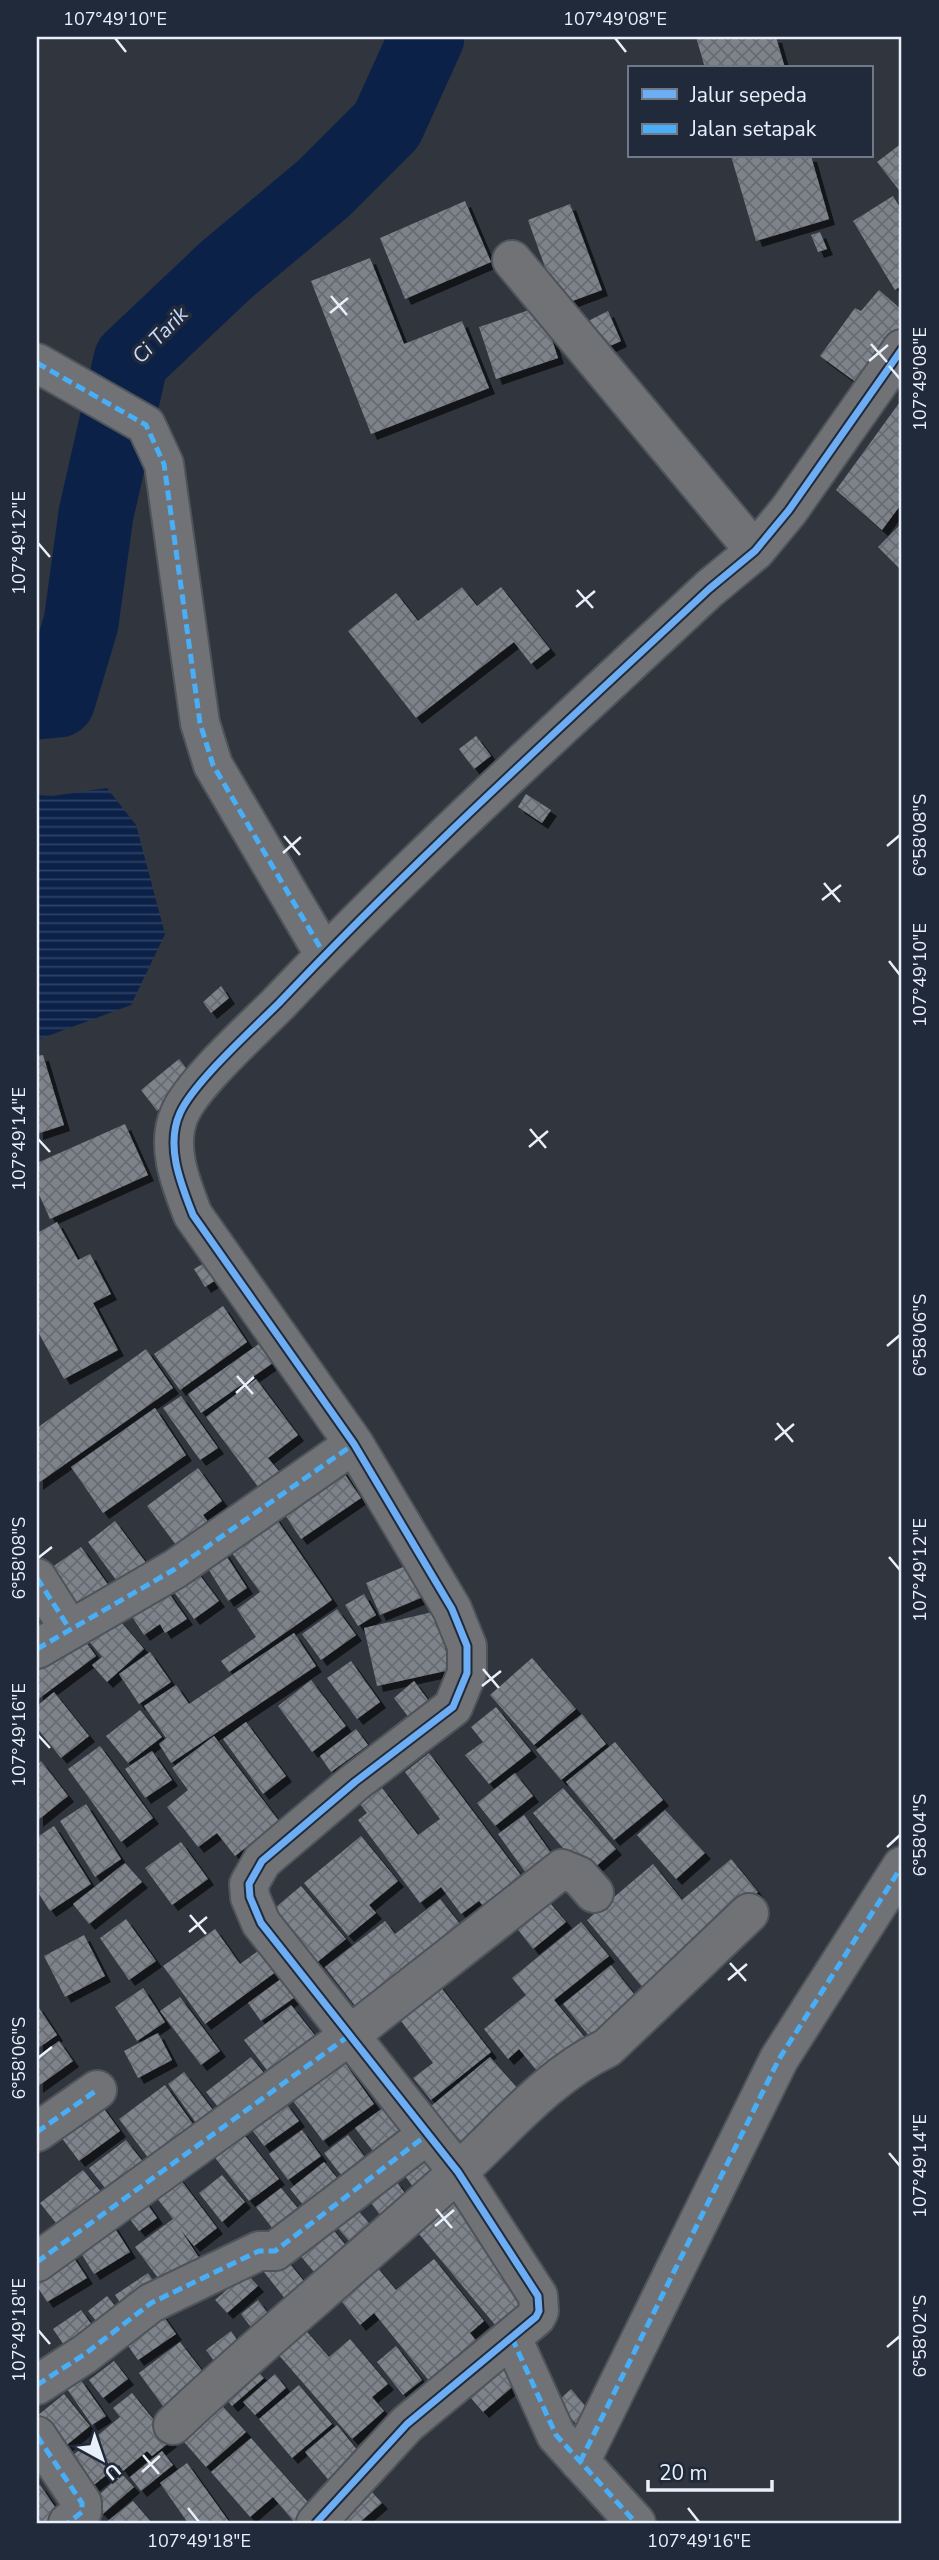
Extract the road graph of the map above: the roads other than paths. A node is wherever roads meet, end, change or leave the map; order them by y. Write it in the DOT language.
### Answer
graph roads {
  1 [pos="512,260"];
  2 [pos="902,349"];
  3 [pos="43,367"];
  4 [pos="755,551"];
  5 [pos="324,954"];
  6 [pos="354,1444"];
  7 [pos="37,1578"];
  8 [pos="69,1628"];
  9 [pos="37,1648"];
  10 [pos="902,1866"];
  11 [pos="594,1893"];
  12 [pos="749,1913"];
  13 [pos="350,2035"];
  14 [pos="97,2090"];
  15 [pos="37,2132"];
  16 [pos="428,2134"];
  17 [pos="458,2172"];
  18 [pos="39,2257"];
  19 [pos="512,2338"];
  20 [pos="37,2385"];
  21 [pos="173,2425"];
  22 [pos="37,2436"];
  23 [pos="580,2462"];
  24 [pos="68,2523"];
  25 [pos="316,2523"];
  26 [pos="636,2523"];
  1 -- 4 [label="street"];
  2 -- 4 [label="street"];
  3 -- 5 [label="street"];
  4 -- 5 [label="street"];
  5 -- 6 [label="street"];
  6 -- 8 [label="street"];
  6 -- 13 [label="street"];
  7 -- 8 [label="street"];
  8 -- 9 [label="street"];
  10 -- 23 [label="street"];
  11 -- 13 [label="street"];
  12 -- 17 [label="street"];
  13 -- 16 [label="street"];
  13 -- 18 [label="street"];
  14 -- 15 [label="street"];
  16 -- 17 [label="street"];
  16 -- 20 [label="street"];
  17 -- 19 [label="street"];
  17 -- 21 [label="street"];
  19 -- 23 [label="street"];
  19 -- 25 [label="street"];
  22 -- 24 [label="street"];
  23 -- 26 [label="street"];
}
